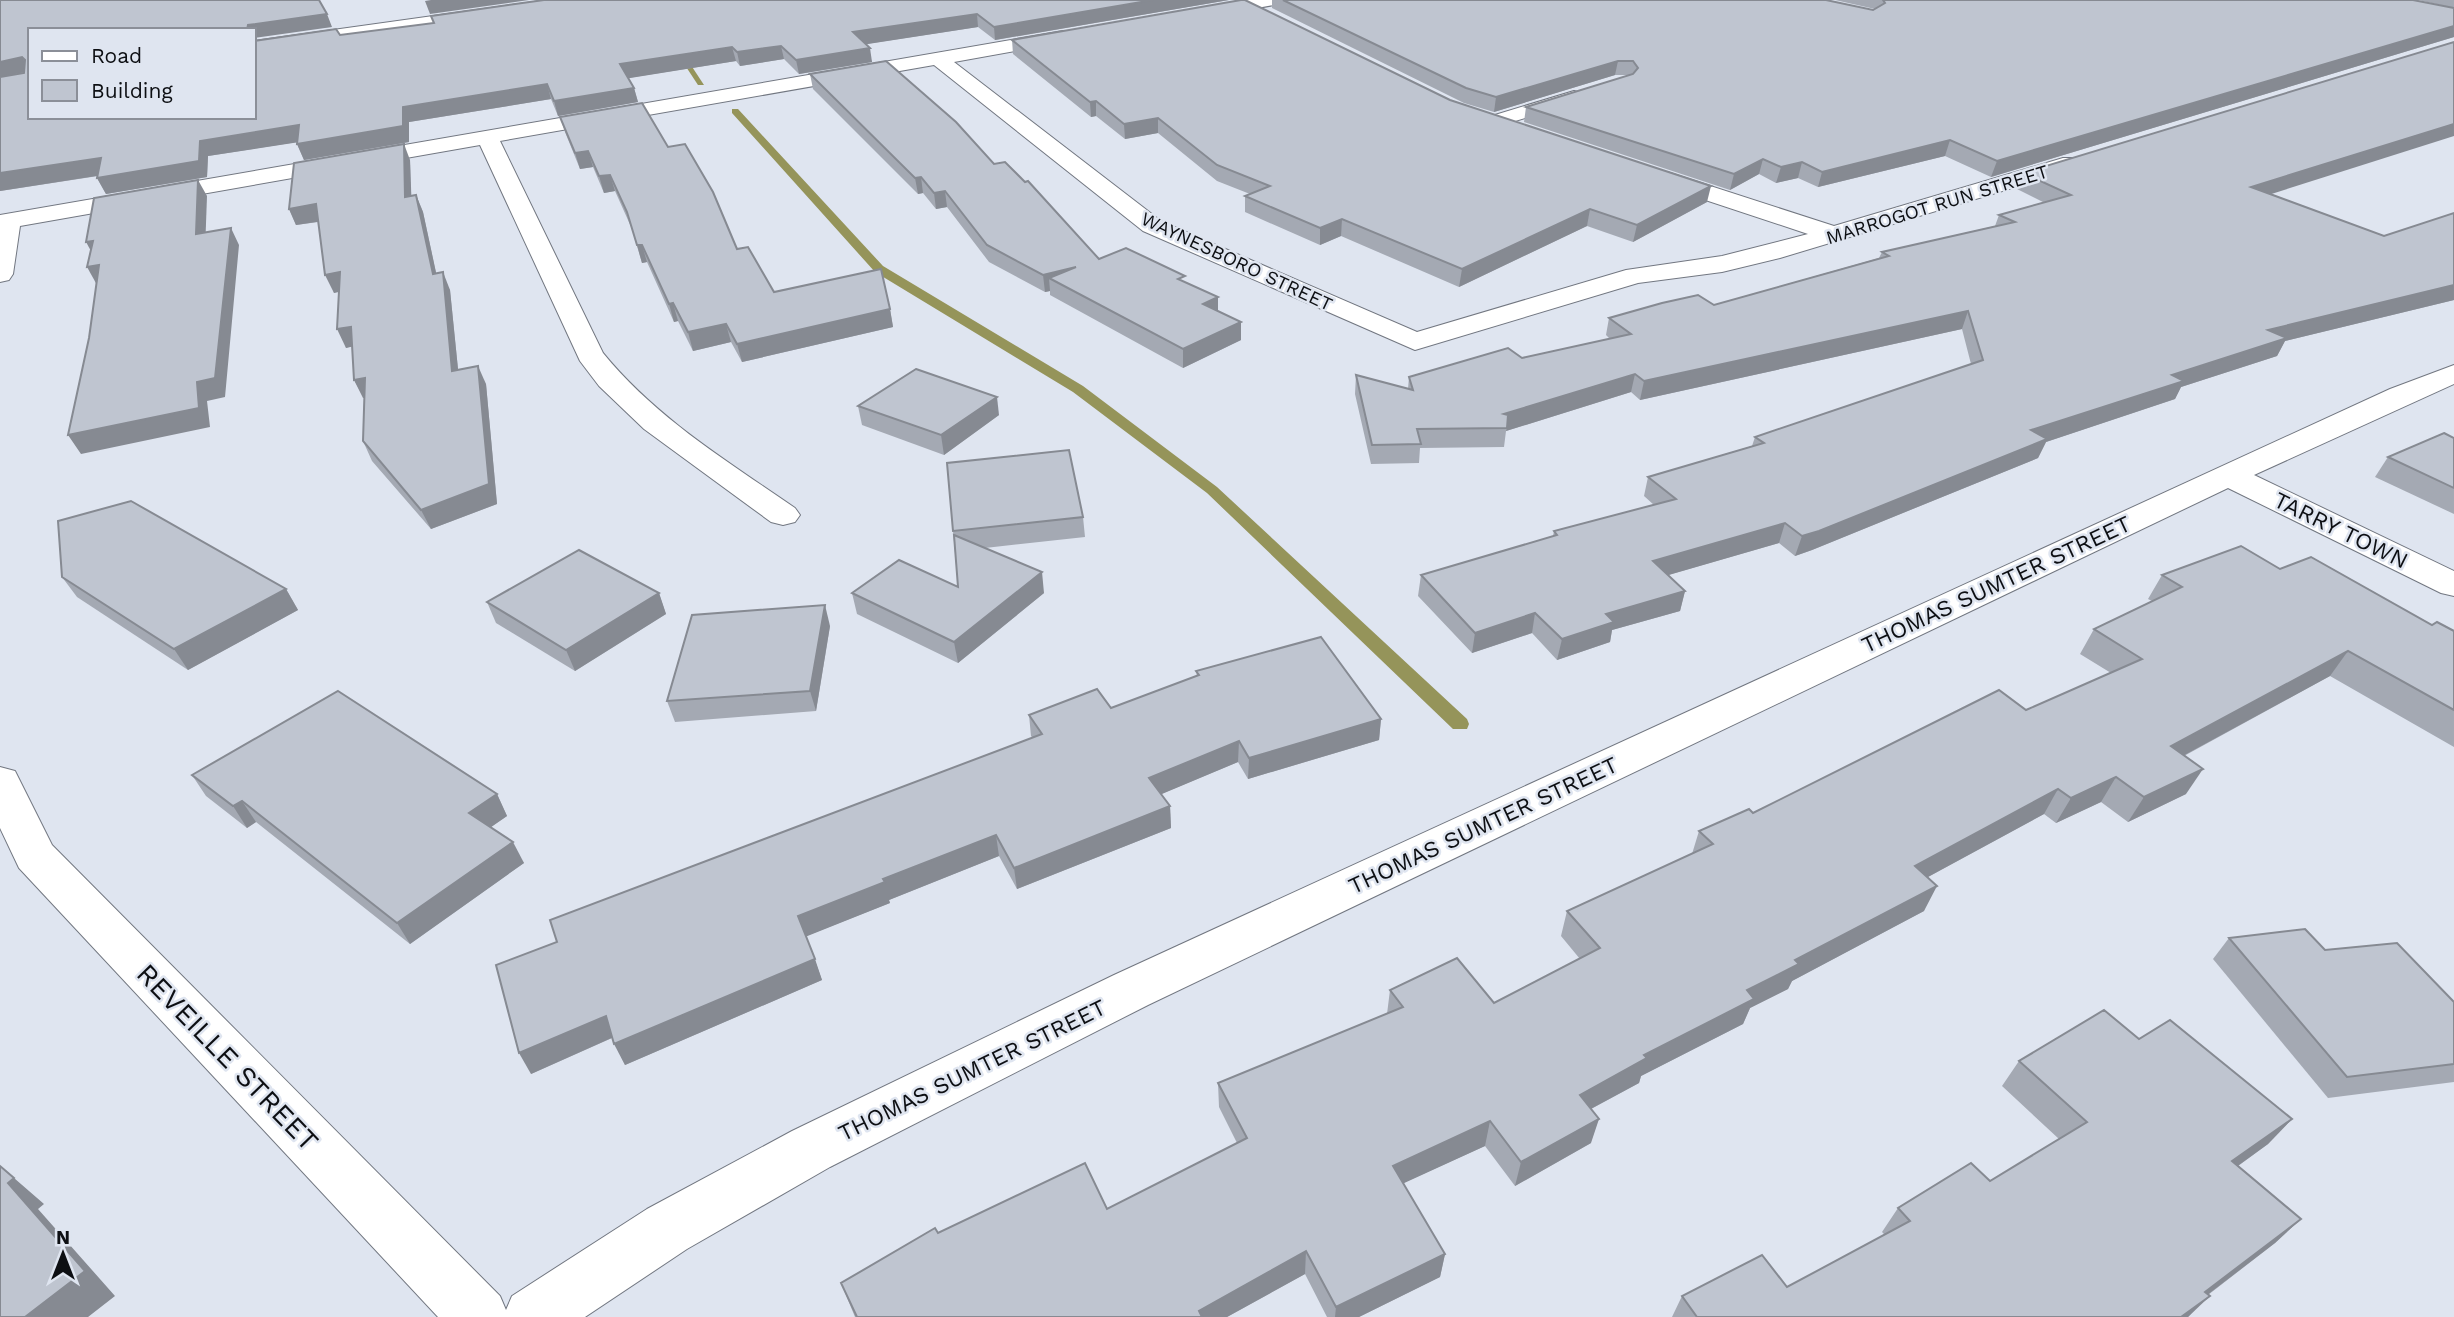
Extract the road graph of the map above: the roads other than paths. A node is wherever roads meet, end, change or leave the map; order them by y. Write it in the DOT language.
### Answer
graph roads {
  1 [pos="585,0"];
  2 [pos="1274,0"];
  3 [pos="1247,5"];
  4 [pos="369,10"];
  5 [pos="1180,17"];
  6 [pos="1284,23"];
  7 [pos="376,30"];
  8 [pos="1086,33"];
  9 [pos="256,47"];
  10 [pos="938,60"];
  11 [pos="1597,90"];
  12 [pos="1468,113"];
  13 [pos="1492,122"];
  14 [pos="1532,135"];
  15 [pos="487,137"];
  16 [pos="2099,154"];
  17 [pos="1638,170"];
  18 [pos="5,221"];
  19 [pos="1836,235"];
  20 [pos="0,274"];
  21 [pos="1415,342"];
  22 [pos="2454,374"];
  23 [pos="2228,475"];
  24 [pos="783,515"];
  25 [pos="2454,585"];
  26 [pos="0,782"];
  27 [pos="479,1317"];
  28 [pos="533,1317"];
  1 -- 7 [label="street"];
  2 -- 3 [label="street"];
  3 -- 5 [label="street"];
  3 -- 6 [label="street"];
  4 -- 7 [label="street"];
  7 -- 9 [label="street"];
  8 -- 10 [label="street"];
  10 -- 15 [label="street"];
  10 -- 21 [label="street, WAYNESBORO STREET"];
  11 -- 13 [label="street"];
  12 -- 13 [label="street"];
  13 -- 14 [label="street"];
  15 -- 18 [label="street"];
  15 -- 24 [label="street"];
  16 -- 19 [label="street, MARROGOT RUN STREET"];
  17 -- 19 [label="street"];
  18 -- 20 [label="street"];
  19 -- 21 [label="street, MARROGOT RUN STREET"];
  22 -- 23 [label="street, THOMAS SUMTER STREET"];
  23 -- 25 [label="street, TARRY TOWN"];
  23 -- 28 [label="street, THOMAS SUMTER STREET"];
  26 -- 27 [label="street, REVEILLE STREET"];
}
